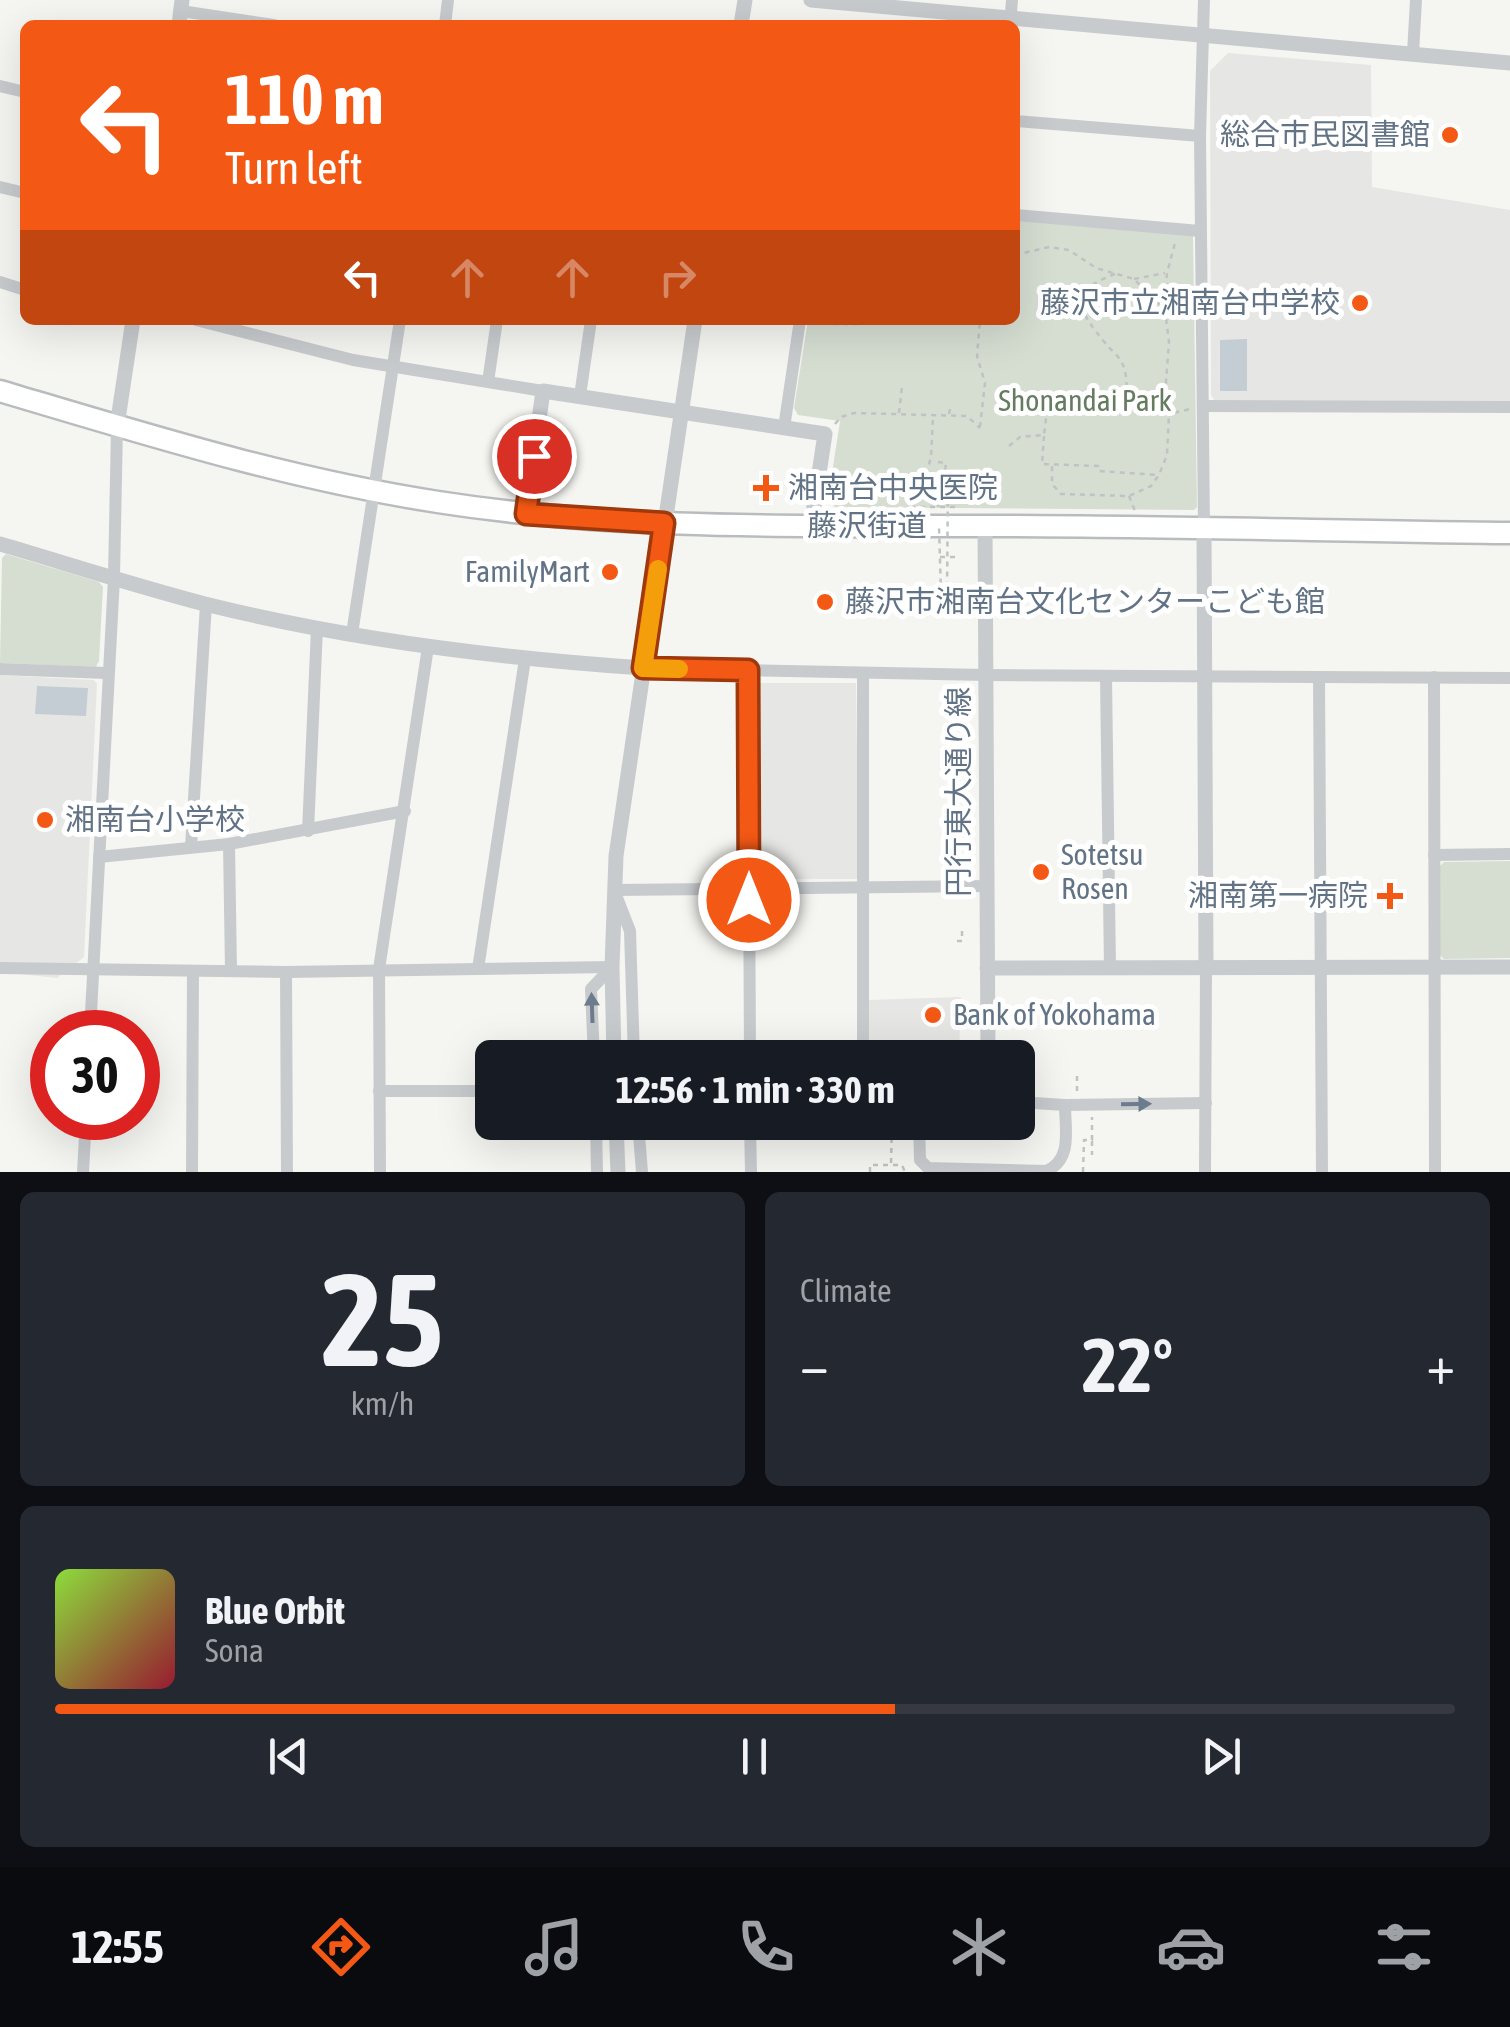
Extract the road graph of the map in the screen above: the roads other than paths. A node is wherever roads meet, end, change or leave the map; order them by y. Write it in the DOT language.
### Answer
graph roads {
  1 [pos="811,0"];
  2 [pos="1204,0"];
  3 [pos="1416,0"];
  4 [pos="850,2"];
  5 [pos="181,12"];
  6 [pos="1011,14"];
  7 [pos="238,20"];
  8 [pos="1202,33"];
  9 [pos="1413,53"];
  10 [pos="1510,63"];
  11 [pos="1020,121"];
  12 [pos="1200,136"];
  13 [pos="1020,215"];
  14 [pos="1200,231"];
  15 [pos="131,325"];
  16 [pos="232,325"];
  17 [pos="399,325"];
  18 [pos="496,325"];
  19 [pos="590,325"];
  20 [pos="694,325"];
  21 [pos="799,325"];
  22 [pos="393,368"];
  23 [pos="488,382"];
  24 [pos="544,390"];
  25 [pos="0,391"];
  26 [pos="580,396"];
  27 [pos="1200,407"];
  28 [pos="1510,408"];
  29 [pos="682,411"];
  30 [pos="117,426"];
  31 [pos="784,428"];
  32 [pos="374,490"];
  33 [pos="526,514"];
  34 [pos="664,523"];
  35 [pos="811,526"];
  36 [pos="985,526"];
  37 [pos="1204,529"];
  38 [pos="1510,533"];
  39 [pos="0,544"];
  40 [pos="114,578"];
  41 [pos="206,604"];
  42 [pos="317,628"];
  43 [pos="352,634"];
  44 [pos="428,647"];
  45 [pos="525,659"];
  46 [pos="643,668"];
  47 [pos="0,669"];
  48 [pos="748,670"];
  49 [pos="106,673"];
  50 [pos="863,673"];
  51 [pos="986,675"];
  52 [pos="1106,676"];
  53 [pos="1205,676"];
  54 [pos="1320,677"];
  55 [pos="1434,678"];
  56 [pos="1510,678"];
  57 [pos="405,811"];
  58 [pos="308,832"];
  59 [pos="230,844"];
  60 [pos="191,847"];
  61 [pos="1510,854"];
  62 [pos="1434,855"];
  63 [pos="99,857"];
  64 [pos="987,886"];
  65 [pos="749,889"];
  66 [pos="863,889"];
  67 [pos="614,890"];
  68 [pos="612,967"];
  69 [pos="1435,967"];
  70 [pos="1510,967"];
  71 [pos="0,968"];
  72 [pos="987,968"];
  73 [pos="1110,968"];
  74 [pos="1206,968"];
  75 [pos="1321,968"];
  76 [pos="380,969"];
  77 [pos="478,969"];
  78 [pos="231,970"];
  79 [pos="193,971"];
  80 [pos="93,972"];
  81 [pos="286,972"];
  82 [pos="612,986"];
  83 [pos="630,986"];
  84 [pos="91,1010"];
  85 [pos="593,1040"];
  86 [pos="614,1040"];
  87 [pos="633,1040"];
  88 [pos="750,1040"];
  89 [pos="864,1040"];
  90 [pos="988,1040"];
  91 [pos="379,1091"];
  92 [pos="475,1091"];
  93 [pos="1071,1101"];
  94 [pos="1035,1102"];
  95 [pos="1206,1103"];
  96 [pos="85,1140"];
  97 [pos="596,1140"];
  98 [pos="617,1140"];
  99 [pos="639,1140"];
  100 [pos="750,1140"];
  101 [pos="919,1140"];
  102 [pos="83,1172"];
  103 [pos="192,1172"];
  104 [pos="286,1172"];
  105 [pos="380,1172"];
  106 [pos="597,1172"];
  107 [pos="618,1172"];
  108 [pos="642,1172"];
  109 [pos="751,1172"];
  110 [pos="1205,1172"];
  111 [pos="1322,1172"];
  112 [pos="1436,1172"];
  1 -- 4 [label="street"];
  2 -- 8 [label="street"];
  3 -- 9 [label="street"];
  4 -- 6 [label="street"];
  5 -- 7 [label="street"];
  6 -- 8 [label="street"];
  8 -- 9 [label="street"];
  8 -- 12 [label="street"];
  9 -- 10 [label="street"];
  11 -- 12 [label="street"];
  12 -- 14 [label="street"];
  13 -- 14 [label="street"];
  14 -- 27 [label="street"];
  15 -- 30 [label="street"];
  16 -- 22 [label="street"];
  17 -- 22 [label="street"];
  18 -- 23 [label="street"];
  19 -- 26 [label="street"];
  20 -- 29 [label="street"];
  21 -- 31 [label="street"];
  22 -- 23 [label="street"];
  22 -- 32 [label="street"];
  23 -- 24 [label="street"];
  24 -- 26 [label="street"];
  24 -- 33 [label="street"];
  25 -- 30 [label="highway, 藤沢街道"];
  26 -- 29 [label="street"];
  27 -- 28 [label="street"];
  27 -- 37 [label="street"];
  29 -- 31 [label="street"];
  29 -- 34 [label="street"];
  30 -- 32 [label="highway, 藤沢街道"];
  30 -- 40 [label="street"];
  31 -- 35 [label="street"];
  32 -- 33 [label="highway, 藤沢街道"];
  32 -- 43 [label="street"];
  33 -- 34 [label="highway, 藤沢街道"];
  34 -- 35 [label="highway, 藤沢街道"];
  34 -- 46 [label="street"];
  35 -- 36 [label="highway, 藤沢街道"];
  36 -- 37 [label="highway, 藤沢街道"];
  36 -- 51 [label="street, 円行東大通り線"];
  37 -- 38 [label="highway, 藤沢街道"];
  37 -- 53 [label="street"];
  39 -- 40 [label="street"];
  40 -- 41 [label="street"];
  40 -- 49 [label="street"];
  41 -- 42 [label="street"];
  41 -- 60 [label="street"];
  42 -- 43 [label="street"];
  42 -- 58 [label="street"];
  43 -- 44 [label="street"];
  44 -- 45 [label="street"];
  44 -- 57 [label="street"];
  45 -- 46 [label="street"];
  45 -- 77 [label="street"];
  46 -- 48 [label="street"];
  46 -- 67 [label="street"];
  47 -- 49 [label="street"];
  48 -- 50 [label="street"];
  48 -- 65 [label="street"];
  49 -- 63 [label="street"];
  50 -- 51 [label="street"];
  50 -- 66 [label="street"];
  51 -- 52 [label="street"];
  51 -- 64 [label="street, 円行東大通り線"];
  52 -- 53 [label="street"];
  52 -- 73 [label="street"];
  53 -- 54 [label="street"];
  53 -- 74 [label="street"];
  54 -- 55 [label="street"];
  54 -- 75 [label="street"];
  55 -- 56 [label="street"];
  55 -- 62 [label="street"];
  57 -- 58 [label="street"];
  57 -- 76 [label="street"];
  58 -- 59 [label="street"];
  59 -- 60 [label="street"];
  59 -- 78 [label="street"];
  60 -- 63 [label="street"];
  61 -- 62 [label="street"];
  62 -- 69 [label="street"];
  63 -- 80 [label="street"];
  64 -- 66 [label="street"];
  64 -- 72 [label="street, 円行東大通り線"];
  65 -- 66 [label="street"];
  65 -- 67 [label="street"];
  65 -- 88 [label="street"];
  66 -- 89 [label="street"];
  67 -- 68 [label="street"];
  67 -- 83 [label="street"];
  68 -- 77 [label="street"];
  68 -- 82 [label="street"];
  85 -- 68 [label="street, one-way"];
  69 -- 70 [label="street"];
  69 -- 75 [label="street"];
  69 -- 112 [label="street"];
  71 -- 80 [label="street"];
  72 -- 73 [label="street"];
  72 -- 90 [label="street, 円行東大通り線"];
  73 -- 74 [label="street"];
  74 -- 75 [label="street"];
  74 -- 95 [label="street"];
  75 -- 111 [label="street"];
  76 -- 77 [label="street"];
  76 -- 81 [label="street"];
  76 -- 91 [label="street"];
  78 -- 79 [label="street"];
  78 -- 81 [label="street"];
  79 -- 80 [label="street"];
  79 -- 103 [label="street"];
  80 -- 84 [label="street"];
  81 -- 104 [label="street"];
  82 -- 83 [label="street"];
  82 -- 86 [label="street"];
  83 -- 87 [label="street"];
  91 -- 92 [label="street"];
  91 -- 105 [label="street"];
  93 -- 94 [label="street"];
  93 -- 95 [label="street, one-way"];
  93 -- 101 [label="street"];
  95 -- 110 [label="street"];
  96 -- 102 [label="street"];
  97 -- 106 [label="street"];
  98 -- 107 [label="street"];
  99 -- 108 [label="street"];
  100 -- 109 [label="street"];
}
